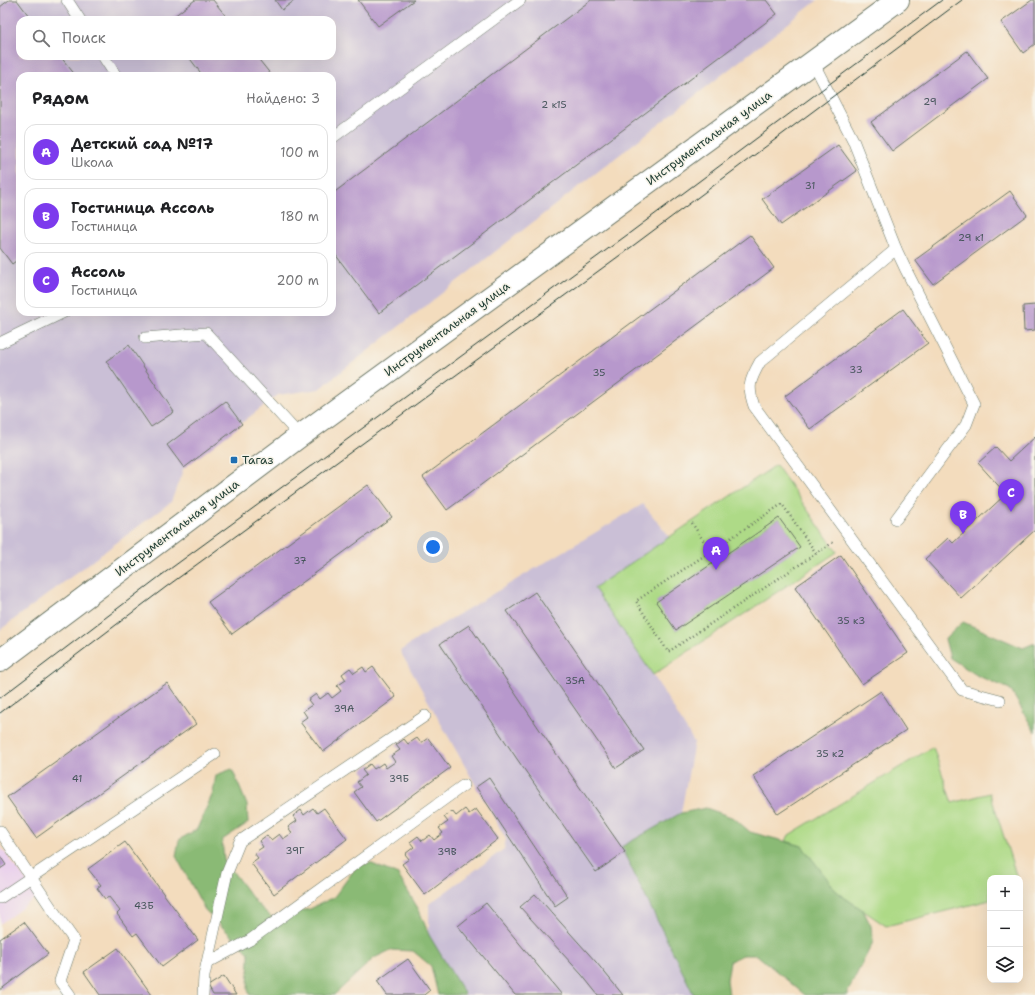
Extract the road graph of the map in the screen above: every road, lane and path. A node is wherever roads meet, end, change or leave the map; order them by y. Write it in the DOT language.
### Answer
graph roads {
  1 [pos="67,0"];
  2 [pos="520,0"];
  3 [pos="898,0"];
  4 [pos="77,16"];
  5 [pos="106,60"];
  6 [pos="813,62"];
  7 [pos="113,72"];
  8 [pos="336,135"];
  9 [pos="896,249"];
  10 [pos="56,316"];
  11 [pos="0,334"];
  12 [pos="14,336"];
  13 [pos="144,338"];
  14 [pos="0,343"];
  15 [pos="300,436"];
  16 [pos="896,519"];
  17 [pos="692,523"];
  18 [pos="847,532"];
  19 [pos="710,551"];
  20 [pos="816,553"];
  21 [pos="0,661"];
  22 [pos="1000,700"];
  23 [pos="425,716"];
  24 [pos="215,754"];
  25 [pos="464,785"];
  26 [pos="0,831"];
  27 [pos="31,877"];
  28 [pos="0,898"];
  29 [pos="207,963"];
  30 [pos="70,995"];
  31 [pos="203,995"];
  1 -- 4 [label="lane"];
  2 -- 8 [label="lane"];
  3 -- 6 [label="street, Инструментальная улица"];
  5 -- 7 [label="lane"];
  6 -- 9 [label="lane"];
  6 -- 15 [label="street, Инструментальная улица"];
  9 -- 16 [label="lane"];
  9 -- 18 [label="lane"];
  10 -- 12 [label="lane"];
  11 -- 12 [label="lane"];
  12 -- 14 [label="lane"];
  13 -- 15 [label="lane"];
  15 -- 21 [label="street, Инструментальная улица"];
  17 -- 19 [label="path"];
  18 -- 20 [label="path"];
  18 -- 22 [label="lane"];
  19 -- 20 [label="path"];
  19 -- 20 [label="path"];
  23 -- 29 [label="lane"];
  24 -- 27 [label="lane"];
  25 -- 29 [label="lane"];
  26 -- 27 [label="lane"];
  27 -- 28 [label="lane"];
  27 -- 30 [label="lane"];
  29 -- 31 [label="lane"];
}
